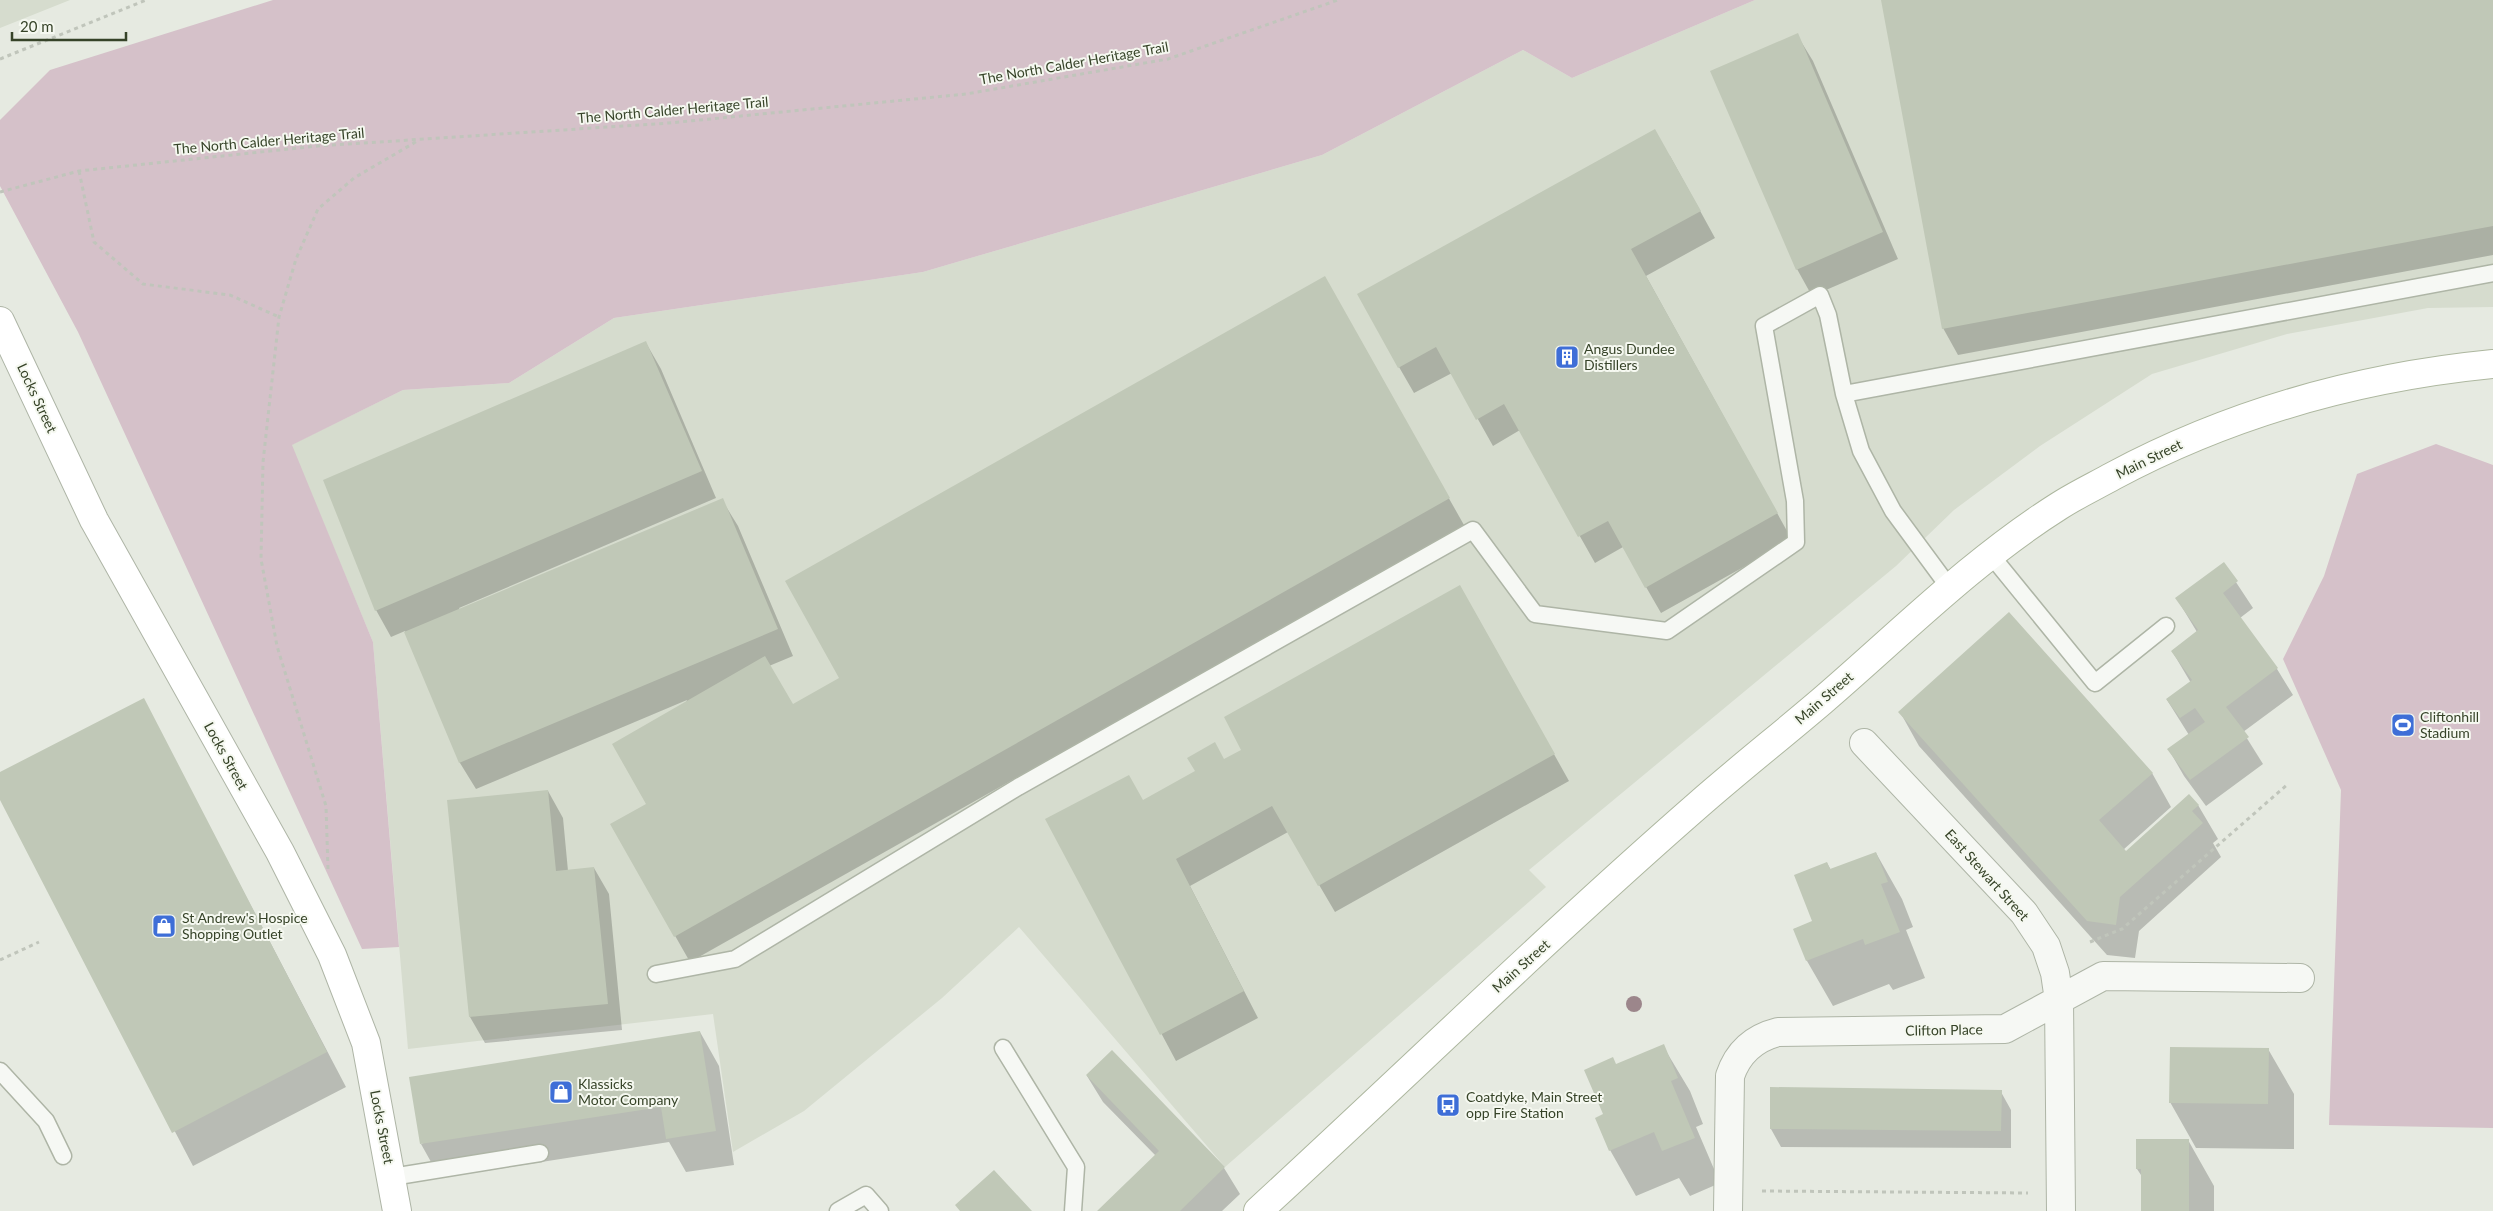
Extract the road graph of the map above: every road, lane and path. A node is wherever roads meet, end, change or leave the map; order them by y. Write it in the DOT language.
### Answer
graph roads {
  1 [pos="146,0"];
  2 [pos="1338,0"];
  3 [pos="0,59"];
  4 [pos="421,139"];
  5 [pos="79,171"];
  6 [pos="0,192"];
  7 [pos="2493,273"];
  8 [pos="279,317"];
  9 [pos="0,321"];
  10 [pos="2493,364"];
  11 [pos="1844,394"];
  12 [pos="1990,554"];
  13 [pos="1949,587"];
  14 [pos="2166,626"];
  15 [pos="1864,743"];
  16 [pos="2288,784"];
  17 [pos="329,875"];
  18 [pos="39,942"];
  19 [pos="0,960"];
  20 [pos="2051,960"];
  21 [pos="656,974"];
  22 [pos="2300,978"];
  23 [pos="2059,1000"];
  24 [pos="1003,1048"];
  25 [pos="0,1071"];
  26 [pos="540,1153"];
  27 [pos="63,1156"];
  28 [pos="392,1177"];
  29 [pos="1728,1201"];
  30 [pos="2061,1202"];
  31 [pos="397,1211"];
  32 [pos="838,1211"];
  33 [pos="880,1211"];
  34 [pos="1074,1211"];
  35 [pos="1258,1211"];
  1 -- 3 [label="path"];
  2 -- 4 [label="path, The North Calder Heritage Trail"];
  4 -- 5 [label="path, The North Calder Heritage Trail"];
  4 -- 8 [label="path"];
  5 -- 6 [label="path, The North Calder Heritage Trail"];
  5 -- 8 [label="path"];
  7 -- 11 [label="lane"];
  8 -- 17 [label="path"];
  9 -- 28 [label="main road, Locks Street"];
  10 -- 12 [label="main road, Main Street"];
  11 -- 13 [label="lane"];
  11 -- 21 [label="lane"];
  12 -- 13 [label="main road, Main Street"];
  12 -- 14 [label="lane"];
  13 -- 35 [label="main road, Main Street"];
  15 -- 20 [label="street, East Stewart Street"];
  16 -- 20 [label="path"];
  18 -- 19 [label="path"];
  20 -- 23 [label="street, East Stewart Street"];
  22 -- 23 [label="street, Clifton Place"];
  23 -- 29 [label="street, Clifton Place"];
  23 -- 30 [label="street, East Stewart Street"];
  24 -- 34 [label="lane"];
  25 -- 27 [label="lane"];
  26 -- 28 [label="lane"];
  28 -- 31 [label="main road, Locks Street"];
  29 -- 30 [label="path"];
  32 -- 33 [label="lane"];
}
